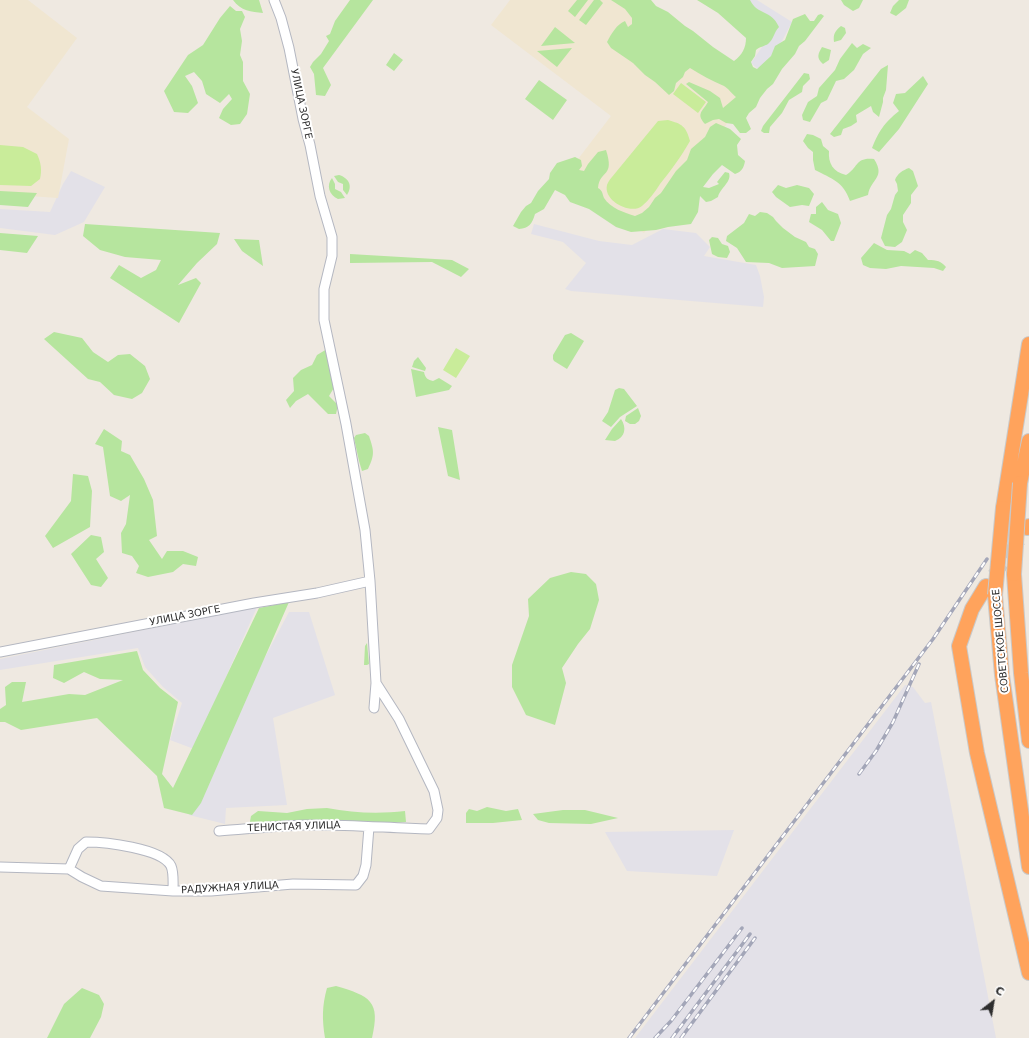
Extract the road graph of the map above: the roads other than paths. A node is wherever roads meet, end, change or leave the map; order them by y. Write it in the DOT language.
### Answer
graph roads {
  1 [pos="274,0"];
  2 [pos="1029,344"];
  3 [pos="1029,441"];
  4 [pos="370,581"];
  5 [pos="990,591"];
  6 [pos="0,652"];
  7 [pos="376,683"];
  8 [pos="374,708"];
  9 [pos="1029,741"];
  10 [pos="368,827"];
  11 [pos="219,830"];
  12 [pos="0,867"];
  13 [pos="1029,867"];
  14 [pos="68,869"];
  15 [pos="173,891"];
  16 [pos="1029,973"];
  1 -- 4 [label="street, УЛИЦА ЗОРГЕ"];
  2 -- 5 [label="highway, СОВЕТСКОЕ ШОССЕ, bridge"];
  3 -- 9 [label="highway, СОВЕТСКОЕ ШОССЕ, bridge"];
  4 -- 6 [label="street, УЛИЦА ЗОРГЕ"];
  4 -- 7 [label="street, УЛИЦА ЗОРГЕ"];
  5 -- 13 [label="highway, СОВЕТСКОЕ ШОССЕ"];
  5 -- 16 [label="highway"];
  7 -- 8 [label="street, УЛИЦА ЗОРГЕ"];
  7 -- 10 [label="street, ТЕНИСТАЯ УЛИЦА"];
  10 -- 11 [label="street, ТЕНИСТАЯ УЛИЦА"];
  10 -- 15 [label="street, РАДУЖНАЯ УЛИЦА"];
  12 -- 14 [label="street, РАДУЖНАЯ УЛИЦА"];
  14 -- 15 [label="street, РАДУЖНАЯ УЛИЦА"];
  14 -- 15 [label="street"];
}
